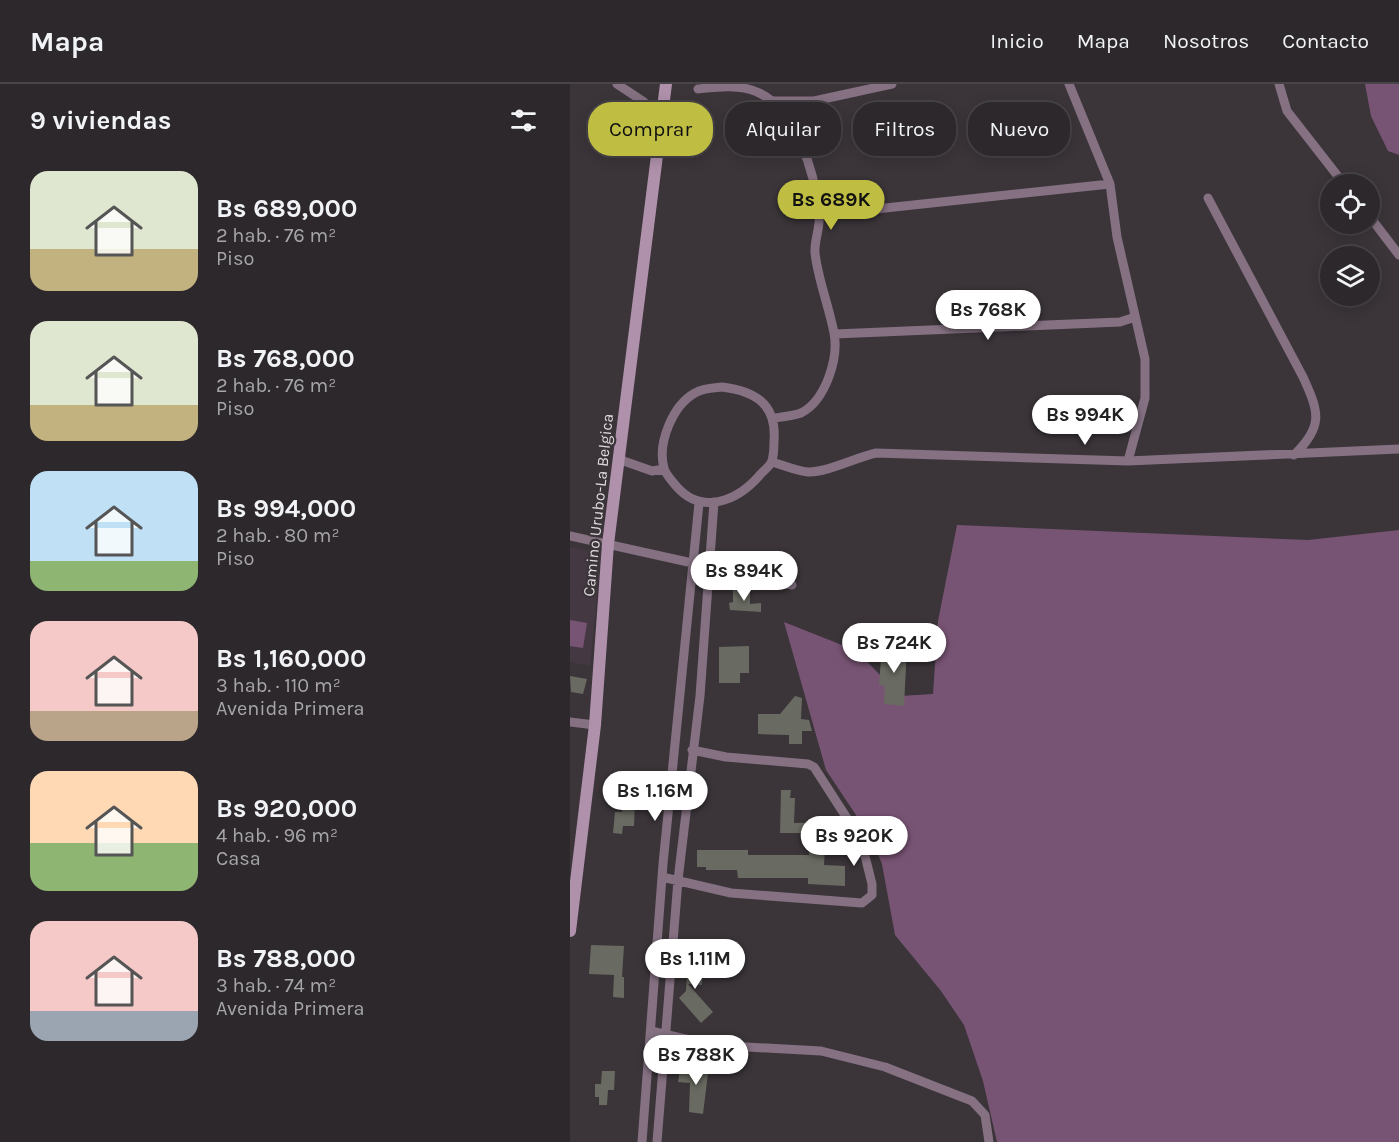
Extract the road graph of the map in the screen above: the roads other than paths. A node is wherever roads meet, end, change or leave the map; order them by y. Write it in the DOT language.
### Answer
graph roads {
  1 [pos="617,84"];
  2 [pos="666,84"];
  3 [pos="892,84"];
  4 [pos="1069,84"];
  5 [pos="1279,84"];
  6 [pos="867,86"];
  7 [pos="698,89"];
  8 [pos="771,100"];
  9 [pos="644,102"];
  10 [pos="1336,174"];
  11 [pos="1110,184"];
  12 [pos="1208,198"];
  13 [pos="820,215"];
  14 [pos="1380,230"];
  15 [pos="1399,255"];
  16 [pos="1135,317"];
  17 [pos="834,334"];
  18 [pos="774,418"];
  19 [pos="1399,449"];
  20 [pos="1294,455"];
  21 [pos="618,459"];
  22 [pos="1128,461"];
  23 [pos="772,462"];
  24 [pos="664,469"];
  25 [pos="714,502"];
  26 [pos="699,503"];
  27 [pos="570,536"];
  28 [pos="608,544"];
  29 [pos="695,566"];
  30 [pos="710,569"];
  31 [pos="792,585"];
  32 [pos="570,722"];
  33 [pos="594,725"];
  34 [pos="692,750"];
  35 [pos="662,877"];
  36 [pos="678,880"];
  37 [pos="570,931"];
  38 [pos="651,1031"];
  39 [pos="666,1034"];
  40 [pos="642,1142"];
  41 [pos="657,1142"];
  42 [pos="988,1142"];
  1 -- 9 [label="street"];
  2 -- 21 [label="main road, Camino Urubo-La Belgica"];
  3 -- 6 [label="street"];
  4 -- 11 [label="street"];
  5 -- 10 [label="street"];
  6 -- 8 [label="street"];
  7 -- 8 [label="street"];
  8 -- 13 [label="street"];
  11 -- 13 [label="street"];
  11 -- 16 [label="street"];
  12 -- 20 [label="street"];
  13 -- 17 [label="street"];
  14 -- 15 [label="street"];
  16 -- 17 [label="street"];
  16 -- 22 [label="street"];
  17 -- 18 [label="street"];
  18 -- 23 [label="street"];
  18 -- 24 [label="street"];
  19 -- 20 [label="street"];
  20 -- 22 [label="street"];
  21 -- 24 [label="street"];
  21 -- 28 [label="main road, Camino Urubo-La Belgica"];
  22 -- 23 [label="street"];
  23 -- 25 [label="street"];
  24 -- 26 [label="street"];
  25 -- 26 [label="street"];
  25 -- 30 [label="street"];
  26 -- 29 [label="street"];
  27 -- 28 [label="street"];
  28 -- 29 [label="street"];
  28 -- 33 [label="main road, Camino Urubo-La Belgica"];
  29 -- 30 [label="street"];
  29 -- 35 [label="street"];
  30 -- 31 [label="street"];
  30 -- 34 [label="street"];
  32 -- 33 [label="street"];
  33 -- 37 [label="main road, Camino Urubo-La Belgica"];
  34 -- 36 [label="street"];
  34 -- 36 [label="street"];
  35 -- 36 [label="street"];
  35 -- 38 [label="street"];
  36 -- 39 [label="street"];
  38 -- 39 [label="street"];
  38 -- 40 [label="street"];
  39 -- 41 [label="street"];
  39 -- 42 [label="street"];
}
